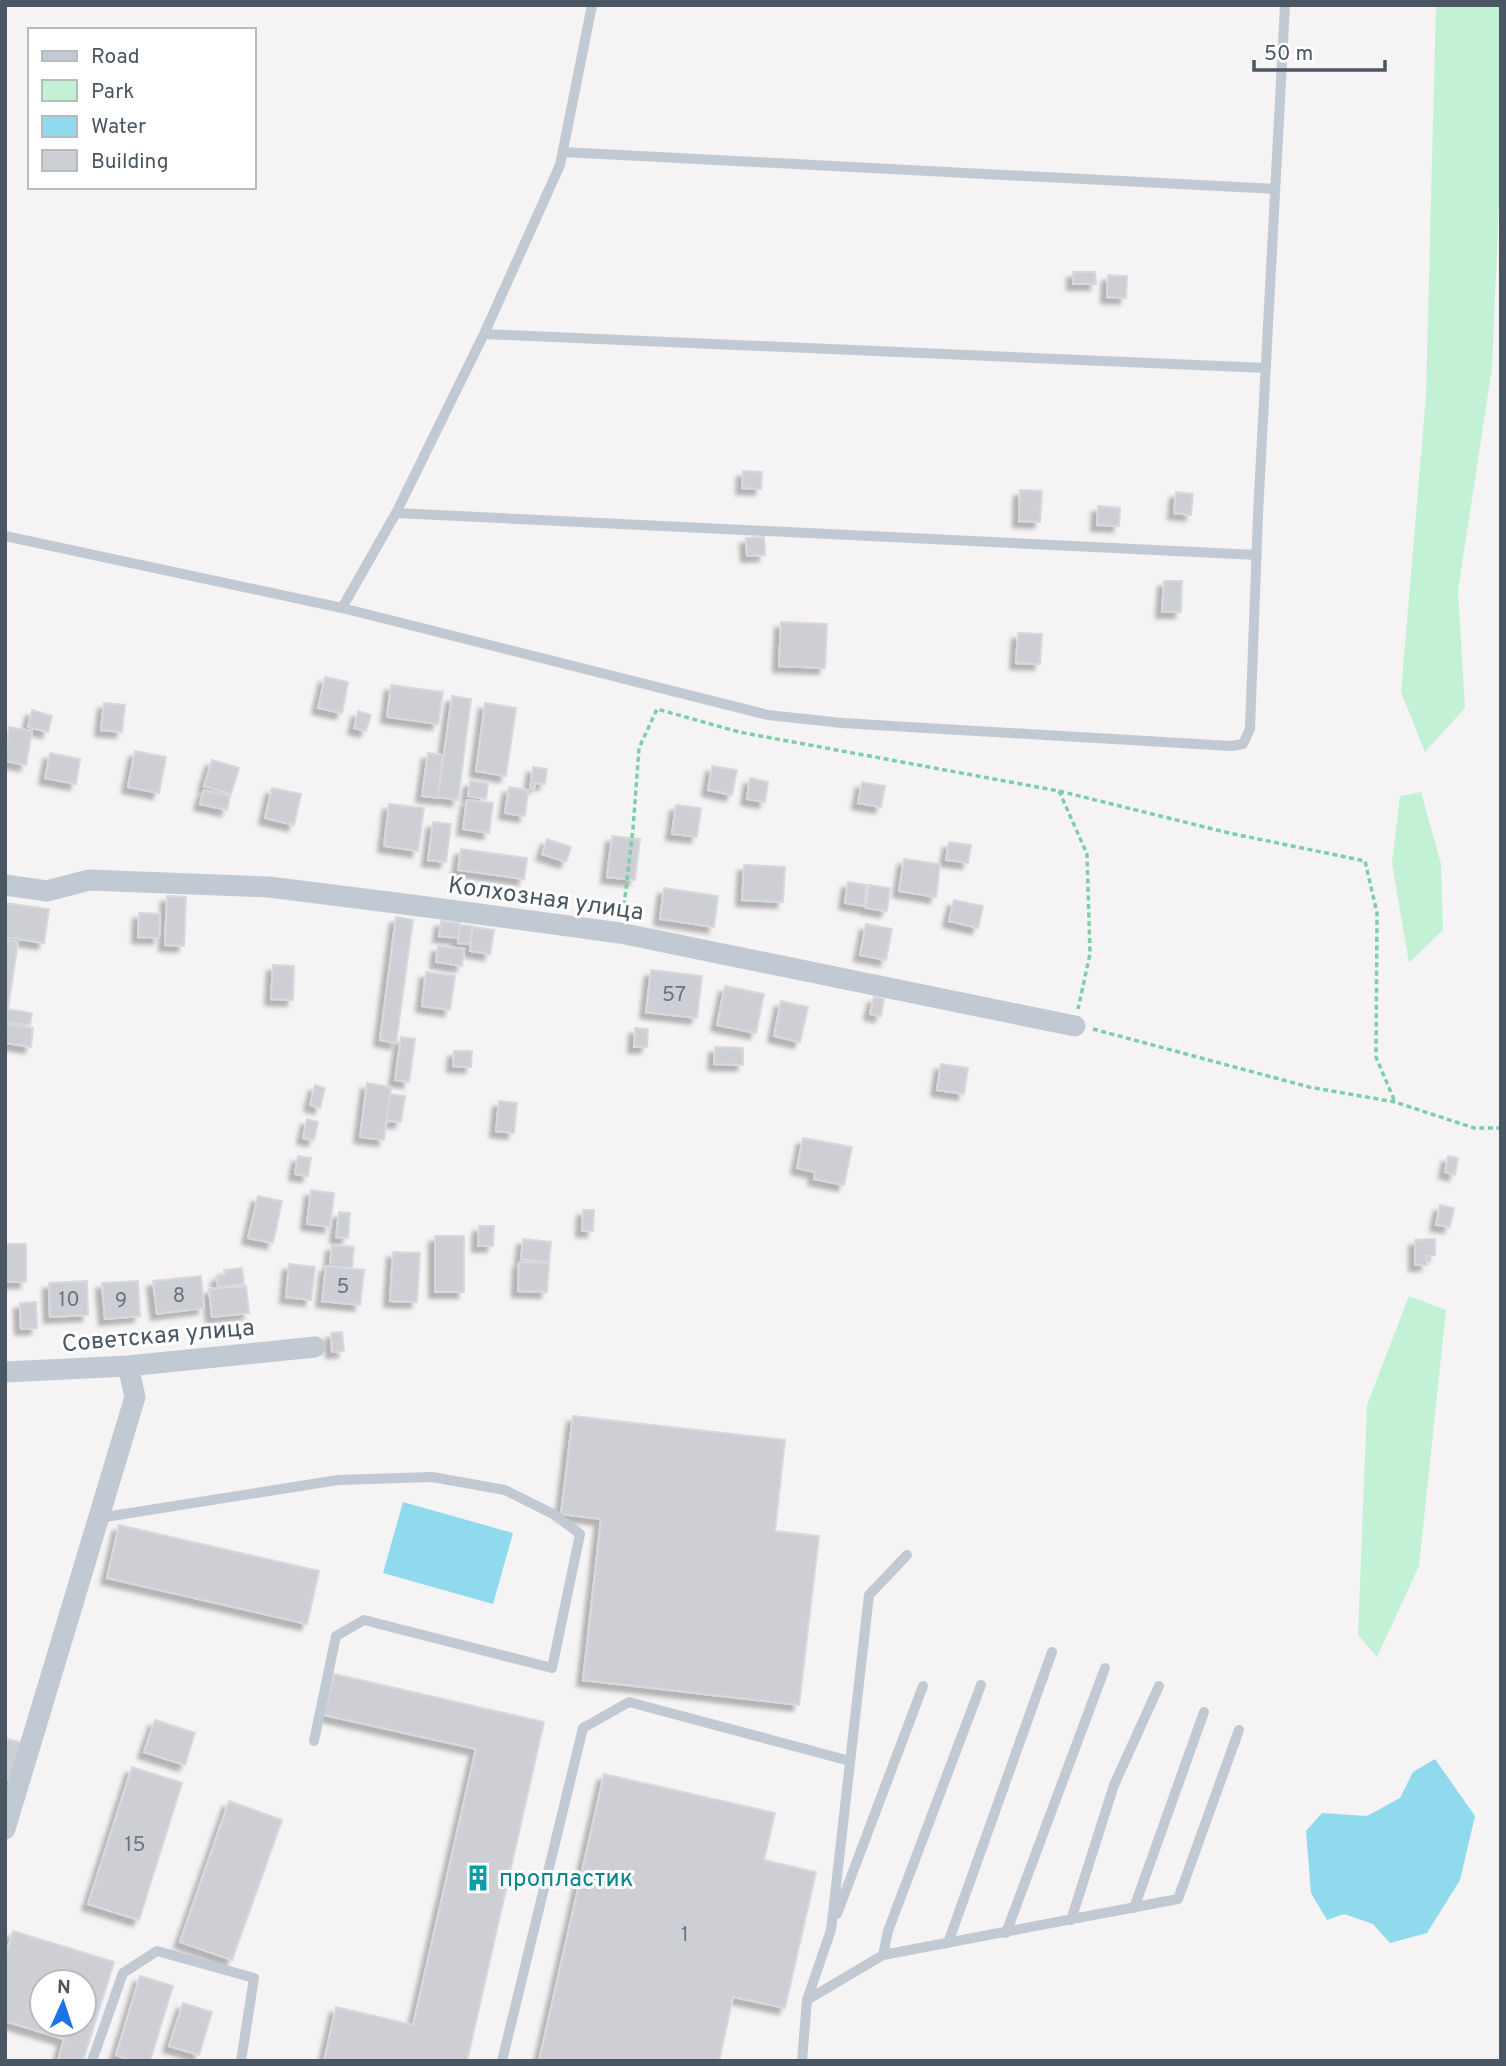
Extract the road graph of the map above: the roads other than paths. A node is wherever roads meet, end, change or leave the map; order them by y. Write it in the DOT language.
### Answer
graph roads {
  1 [pos="592,5"];
  2 [pos="1285,5"];
  3 [pos="563,152"];
  4 [pos="1275,188"];
  5 [pos="484,334"];
  6 [pos="1266,368"];
  7 [pos="396,513"];
  8 [pos="5,536"];
  9 [pos="1257,555"];
  10 [pos="342,608"];
  11 [pos="5,885"];
  12 [pos="1075,1026"];
  13 [pos="315,1347"];
  14 [pos="128,1366"];
  15 [pos="5,1372"];
  16 [pos="99,1518"];
  17 [pos="907,1555"];
  18 [pos="1052,1651"];
  19 [pos="1105,1668"];
  20 [pos="981,1685"];
  21 [pos="923,1686"];
  22 [pos="1159,1686"];
  23 [pos="1204,1712"];
  24 [pos="1239,1730"];
  25 [pos="314,1741"];
  26 [pos="850,1761"];
  27 [pos="5,1829"];
  28 [pos="1134,1908"];
  29 [pos="1071,1920"];
  30 [pos="831,1930"];
  31 [pos="1006,1933"];
  32 [pos="948,1943"];
  33 [pos="883,1955"];
  34 [pos="807,2000"];
  35 [pos="92,2061"];
  36 [pos="241,2061"];
  37 [pos="502,2061"];
  38 [pos="802,2061"];
  1 -- 3 [label="lane"];
  2 -- 4 [label="lane"];
  3 -- 4 [label="lane"];
  3 -- 5 [label="lane"];
  4 -- 6 [label="lane"];
  5 -- 6 [label="lane"];
  5 -- 7 [label="lane"];
  6 -- 9 [label="lane"];
  7 -- 9 [label="lane"];
  7 -- 10 [label="lane"];
  8 -- 10 [label="lane"];
  9 -- 10 [label="lane"];
  11 -- 12 [label="street, Колхозная улица"];
  13 -- 14 [label="street, Советская улица"];
  14 -- 15 [label="street, Советская улица"];
  14 -- 16 [label="street"];
  16 -- 25 [label="lane"];
  16 -- 27 [label="street"];
  17 -- 26 [label="lane"];
  18 -- 32 [label="lane"];
  19 -- 31 [label="lane"];
  20 -- 33 [label="lane"];
  21 -- 30 [label="lane"];
  22 -- 29 [label="lane"];
  23 -- 28 [label="lane"];
  24 -- 28 [label="lane"];
  26 -- 30 [label="lane"];
  26 -- 37 [label="lane"];
  28 -- 29 [label="lane"];
  29 -- 31 [label="lane"];
  30 -- 34 [label="lane"];
  31 -- 32 [label="lane"];
  32 -- 33 [label="lane"];
  33 -- 34 [label="lane"];
  34 -- 38 [label="lane"];
  35 -- 36 [label="lane"];
}
